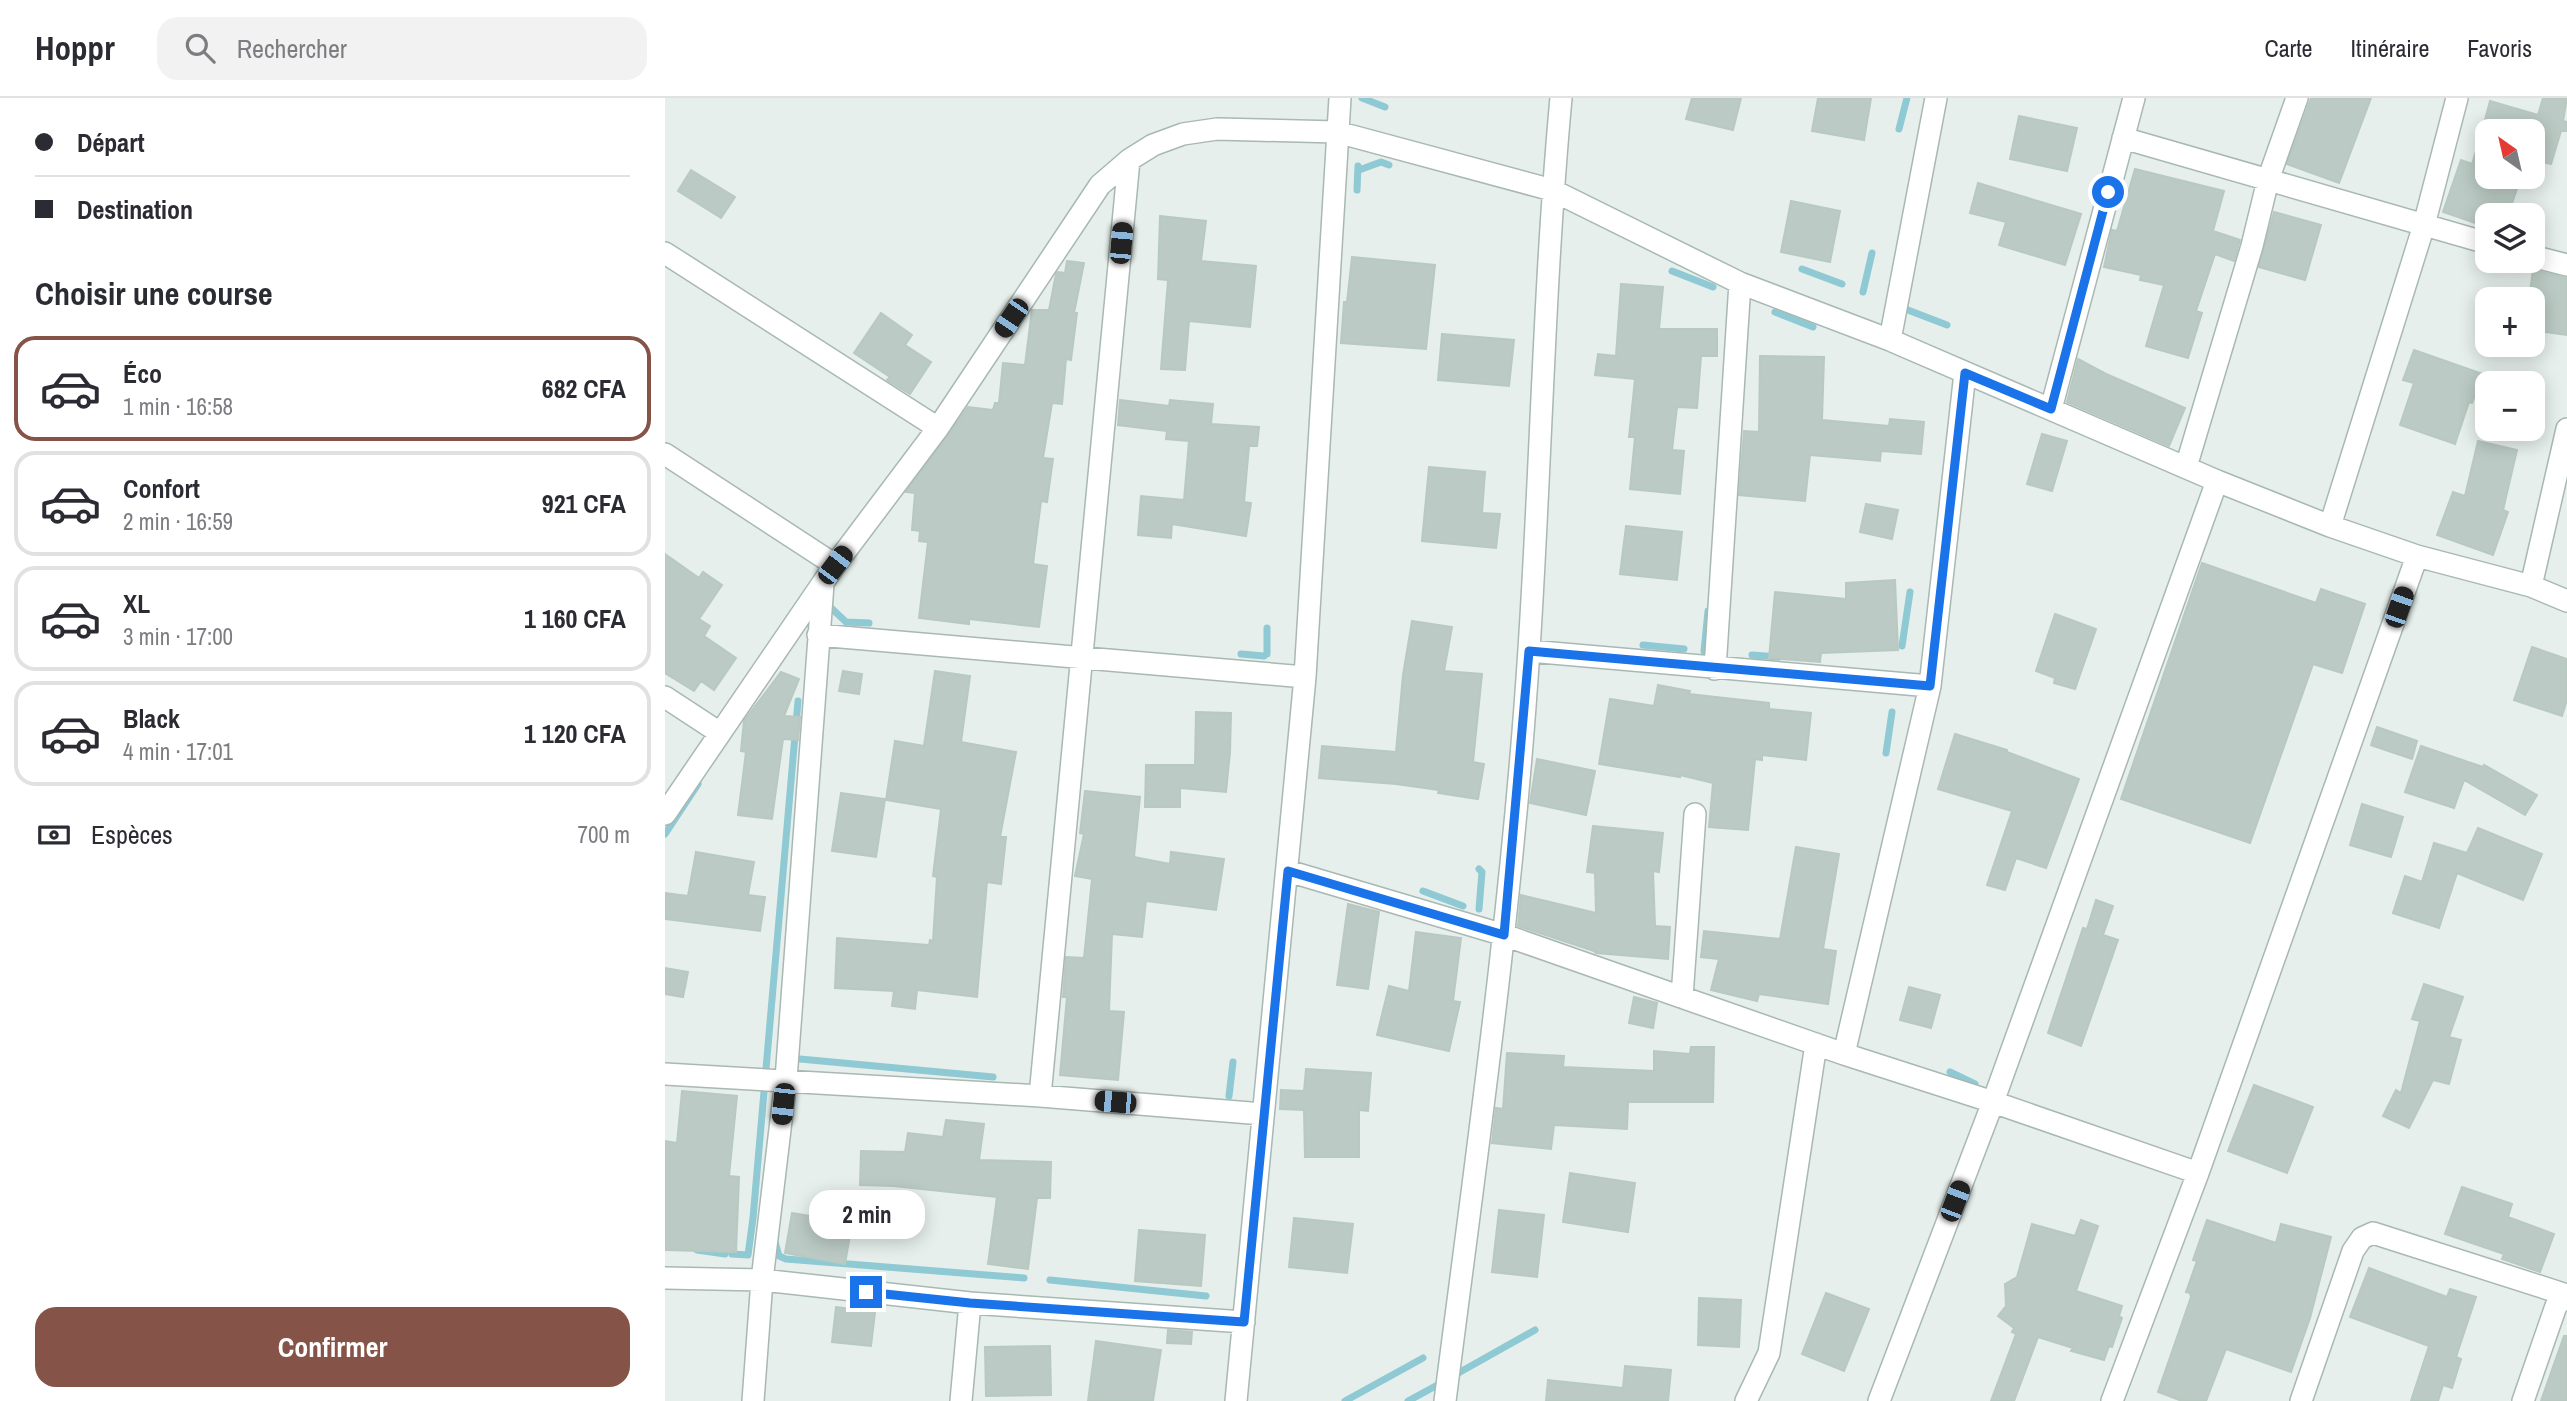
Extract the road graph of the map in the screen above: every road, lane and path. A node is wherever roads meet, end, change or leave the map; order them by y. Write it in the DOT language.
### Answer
graph roads {
  1 [pos="1340,98"];
  2 [pos="1561,98"];
  3 [pos="1936,98"];
  4 [pos="2134,98"];
  5 [pos="2297,98"];
  6 [pos="2457,98"];
  7 [pos="1337,132"];
  8 [pos="2123,138"];
  9 [pos="1129,160"];
  10 [pos="2268,180"];
  11 [pos="1552,190"];
  12 [pos="2424,225"];
  13 [pos="2475,240"];
  14 [pos="665,253"];
  15 [pos="2545,259"];
  16 [pos="2567,265"];
  17 [pos="1741,283"];
  18 [pos="1890,340"];
  19 [pos="1965,373"];
  20 [pos="2051,409"];
  21 [pos="937,428"];
  22 [pos="2567,429"];
  23 [pos="665,454"];
  24 [pos="2186,467"];
  25 [pos="2217,481"];
  26 [pos="2330,526"];
  27 [pos="2417,556"];
  28 [pos="829,573"];
  29 [pos="2531,586"];
  30 [pos="2567,601"];
  31 [pos="818,635"];
  32 [pos="1529,651"];
  33 [pos="1082,659"];
  34 [pos="1715,669"];
  35 [pos="1305,677"];
  36 [pos="1930,686"];
  37 [pos="665,697"];
  38 [pos="720,733"];
  39 [pos="665,814"];
  40 [pos="1695,814"];
  41 [pos="1288,871"];
  42 [pos="1504,935"];
  43 [pos="1682,998"];
  44 [pos="1816,1044"];
  45 [pos="1844,1054"];
  46 [pos="665,1073"];
  47 [pos="786,1079"];
  48 [pos="1040,1096"];
  49 [pos="1993,1102"];
  50 [pos="1263,1114"];
  51 [pos="2198,1173"];
  52 [pos="665,1278"];
  53 [pos="762,1280"];
  54 [pos="2567,1295"];
  55 [pos="970,1303"];
  56 [pos="1244,1322"];
  57 [pos="753,1401"];
  58 [pos="961,1401"];
  59 [pos="1236,1401"];
  60 [pos="1445,1401"];
  61 [pos="1746,1401"];
  62 [pos="1879,1401"];
  63 [pos="2112,1401"];
  64 [pos="2301,1401"];
  65 [pos="2523,1401"];
  1 -- 7 [label="street"];
  2 -- 11 [label="street"];
  3 -- 18 [label="street"];
  4 -- 8 [label="street"];
  5 -- 10 [label="street"];
  6 -- 12 [label="street"];
  7 -- 9 [label="street"];
  7 -- 11 [label="street"];
  7 -- 35 [label="street"];
  8 -- 10 [label="street"];
  8 -- 20 [label="street"];
  9 -- 21 [label="street"];
  9 -- 33 [label="street"];
  10 -- 12 [label="street"];
  10 -- 24 [label="street"];
  11 -- 17 [label="street"];
  11 -- 32 [label="street"];
  12 -- 13 [label="street"];
  12 -- 26 [label="street"];
  14 -- 21 [label="street"];
  15 -- 16 [label="street"];
  17 -- 18 [label="street"];
  17 -- 34 [label="street"];
  18 -- 19 [label="street"];
  19 -- 20 [label="street"];
  19 -- 36 [label="street"];
  20 -- 24 [label="street"];
  21 -- 28 [label="street"];
  22 -- 29 [label="street"];
  23 -- 28 [label="street"];
  24 -- 25 [label="street"];
  25 -- 26 [label="street"];
  25 -- 49 [label="street"];
  26 -- 27 [label="street"];
  27 -- 29 [label="street"];
  27 -- 51 [label="street"];
  28 -- 31 [label="street"];
  28 -- 38 [label="street"];
  29 -- 30 [label="street"];
  31 -- 33 [label="street"];
  31 -- 47 [label="street"];
  32 -- 34 [label="street"];
  32 -- 42 [label="street"];
  33 -- 35 [label="street"];
  33 -- 48 [label="street"];
  34 -- 36 [label="street"];
  35 -- 41 [label="street"];
  36 -- 45 [label="street"];
  37 -- 38 [label="street"];
  38 -- 39 [label="street"];
  40 -- 43 [label="street"];
  41 -- 42 [label="street"];
  41 -- 50 [label="street"];
  42 -- 43 [label="street"];
  42 -- 60 [label="street"];
  43 -- 44 [label="street"];
  44 -- 45 [label="street"];
  44 -- 61 [label="street"];
  45 -- 49 [label="street"];
  46 -- 47 [label="street"];
  47 -- 48 [label="street"];
  47 -- 53 [label="street"];
  48 -- 50 [label="street"];
  49 -- 51 [label="street"];
  49 -- 62 [label="street"];
  50 -- 56 [label="street"];
  51 -- 63 [label="street"];
  52 -- 53 [label="street"];
  53 -- 55 [label="street"];
  53 -- 57 [label="street"];
  54 -- 64 [label="street"];
  54 -- 65 [label="street"];
  55 -- 56 [label="street"];
  55 -- 58 [label="street"];
  56 -- 59 [label="street"];
}
